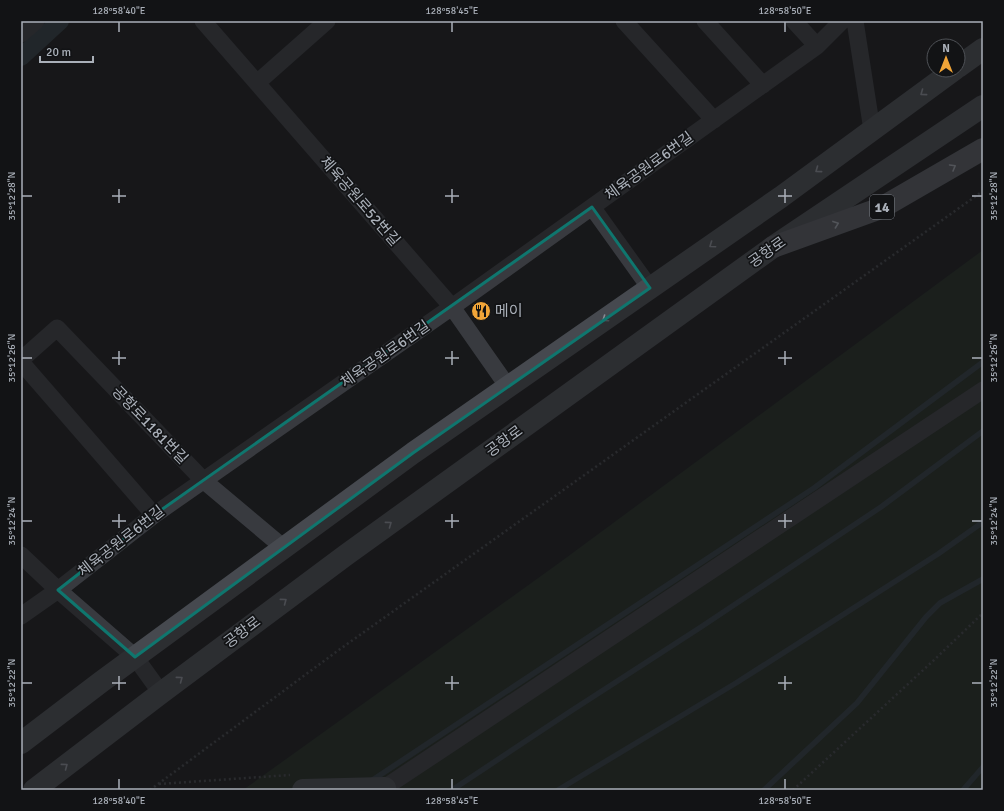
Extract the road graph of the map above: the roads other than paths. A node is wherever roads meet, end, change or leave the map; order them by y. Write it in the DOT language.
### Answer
graph roads {
  1 [pos="36,21"];
  2 [pos="203,21"];
  3 [pos="327,21"];
  4 [pos="624,21"];
  5 [pos="705,21"];
  6 [pos="794,21"];
  7 [pos="842,21"];
  8 [pos="855,21"];
  9 [pos="21,34"];
  10 [pos="816,46"];
  11 [pos="983,49"];
  12 [pos="966,61"];
  13 [pos="943,78"];
  14 [pos="257,83"];
  15 [pos="762,85"];
  16 [pos="983,106"];
  17 [pos="714,120"];
  18 [pos="872,130"];
  19 [pos="983,149"];
  20 [pos="592,207"];
  21 [pos="773,247"];
  22 [pos="650,288"];
  23 [pos="452,307"];
  24 [pos="21,361"];
  25 [pos="508,387"];
  26 [pos="983,390"];
  27 [pos="203,480"];
  28 [pos="154,515"];
  29 [pos="284,548"];
  30 [pos="21,555"];
  31 [pos="58,590"];
  32 [pos="21,616"];
  33 [pos="135,657"];
  34 [pos="161,693"];
  35 [pos="21,743"];
  36 [pos="297,782"];
  37 [pos="383,789"];
  38 [pos="34,790"];
  1 -- 9 [label="street"];
  2 -- 14 [label="street, 체육공원로52번길"];
  3 -- 14 [label="street"];
  4 -- 17 [label="street"];
  5 -- 15 [label="street"];
  6 -- 10 [label="street"];
  7 -- 10 [label="street, 체육공원로6번길"];
  8 -- 18 [label="street"];
  10 -- 15 [label="street, 체육공원로6번길"];
  11 -- 12 [label="main road"];
  13 -- 18 [label="main road, one-way"];
  14 -- 23 [label="street, 체육공원로52번길"];
  15 -- 17 [label="street, 체육공원로6번길"];
  16 -- 21 [label="main road, 공항로"];
  17 -- 20 [label="street, 체육공원로6번길"];
  18 -- 22 [label="main road, one-way"];
  21 -- 19 [label="main road, 14, one-way"];
  20 -- 22 [label="street"];
  20 -- 23 [label="street, 체육공원로6번길"];
  34 -- 21 [label="main road, 공항로, one-way"];
  22 -- 25 [label="main road, one-way"];
  23 -- 25 [label="street, 체육공원로52번길"];
  23 -- 27 [label="street, 체육공원로6번길"];
  24 -- 27 [label="street, 공항로1181번길"];
  24 -- 28 [label="street, 공항로1181번길"];
  25 -- 29 [label="main road"];
  26 -- 37 [label="street"];
  27 -- 28 [label="street, 체육공원로6번길"];
  27 -- 29 [label="street, 공항로1181번길"];
  28 -- 31 [label="street, 체육공원로6번길"];
  29 -- 33 [label="main road"];
  30 -- 31 [label="street"];
  31 -- 32 [label="street, 체육공원로6번길"];
  31 -- 33 [label="street"];
  33 -- 34 [label="street"];
  33 -- 35 [label="main road"];
  38 -- 34 [label="main road, 공항로, one-way"];
  36 -- 37 [label="main road"];
}
